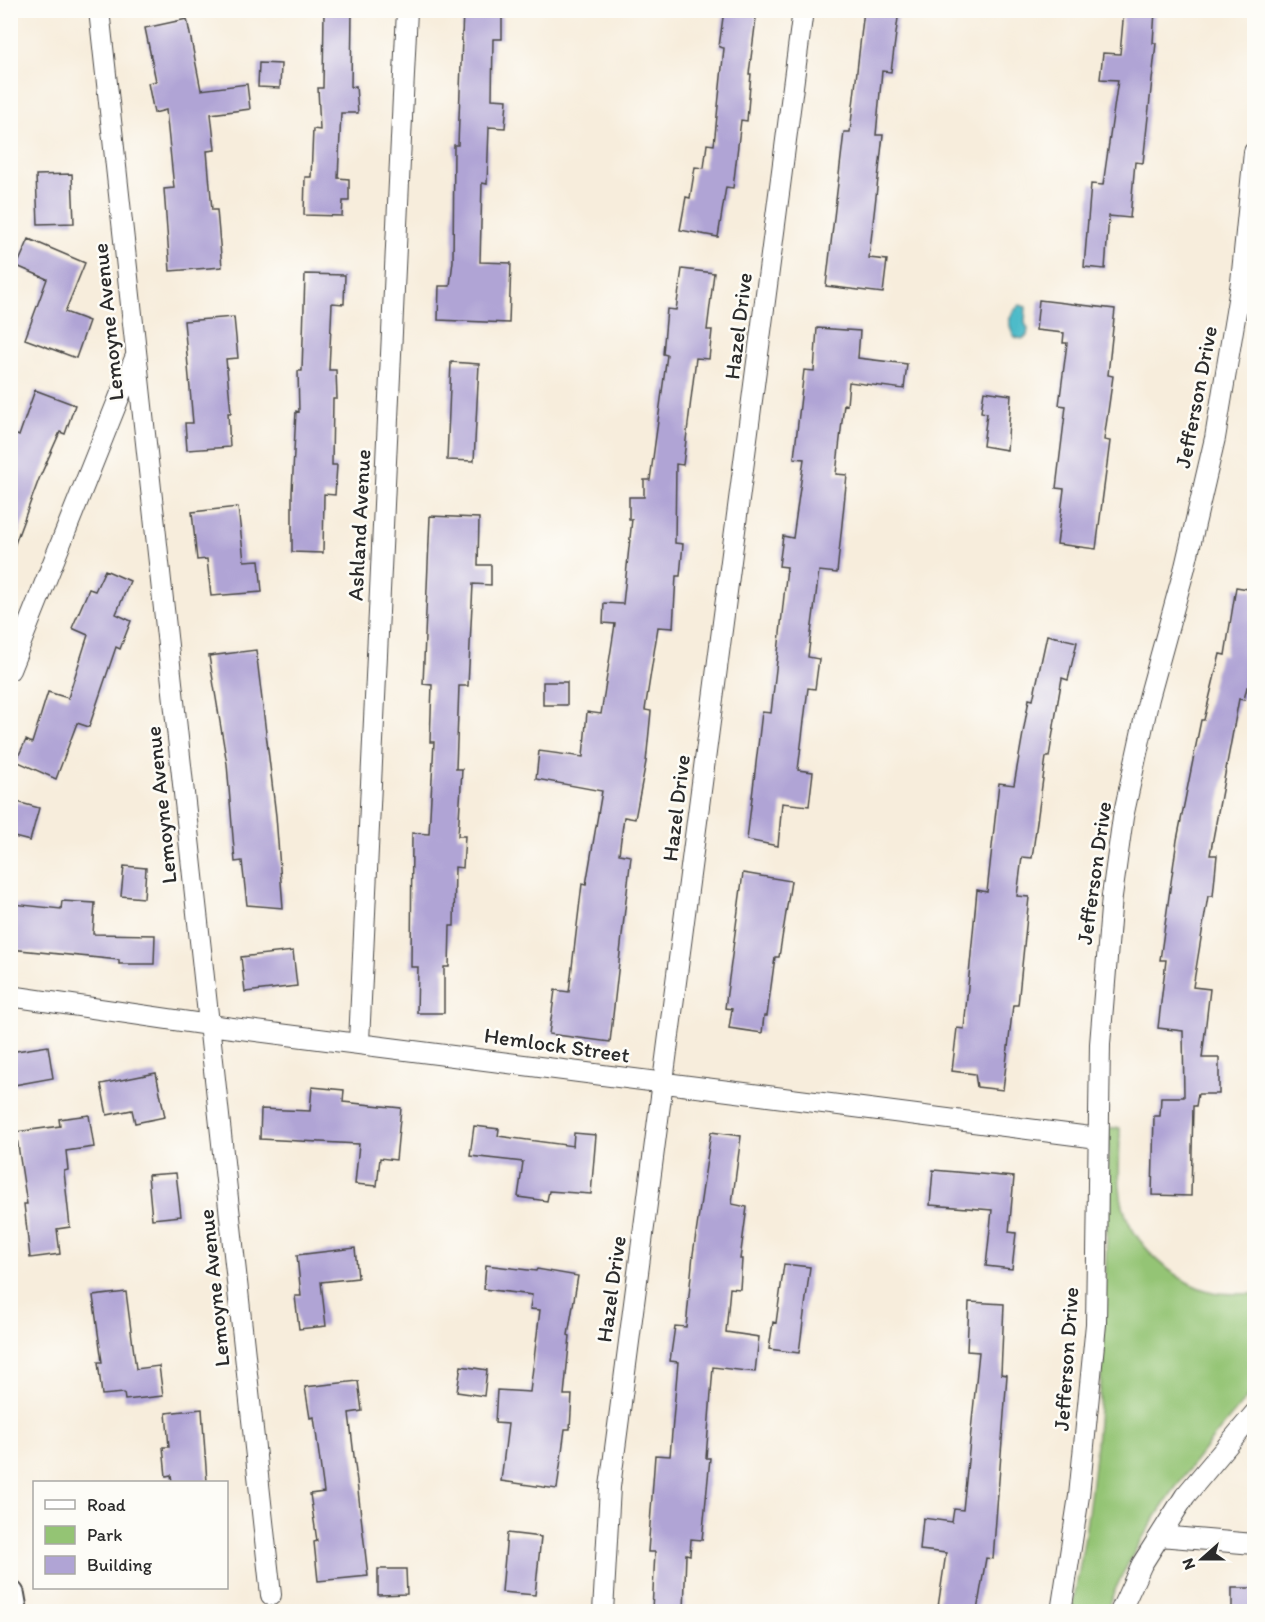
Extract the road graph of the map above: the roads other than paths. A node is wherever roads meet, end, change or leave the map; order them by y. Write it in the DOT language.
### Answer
graph roads {
  1 [pos="99,10"];
  2 [pos="407,10"];
  3 [pos="803,10"];
  4 [pos="1254,152"];
  5 [pos="136,355"];
  6 [pos="10,670"];
  7 [pos="10,996"];
  8 [pos="209,1025"];
  9 [pos="359,1042"];
  10 [pos="664,1084"];
  11 [pos="1098,1138"];
  12 [pos="1254,1414"];
  13 [pos="1160,1536"];
  14 [pos="1254,1545"];
  15 [pos="10,1595"];
  16 [pos="271,1595"];
  17 [pos="13,1611"];
  18 [pos="603,1611"];
  19 [pos="1061,1611"];
  20 [pos="1120,1611"];
  1 -- 5 [label="street, Lemoyne Avenue"];
  2 -- 9 [label="street, Ashland Avenue"];
  3 -- 10 [label="street, Hazel Drive"];
  4 -- 11 [label="street, Jefferson Drive"];
  5 -- 6 [label="street"];
  5 -- 8 [label="street, Lemoyne Avenue"];
  7 -- 8 [label="street, Hemlock Street"];
  8 -- 9 [label="street, Hemlock Street"];
  8 -- 16 [label="street, Lemoyne Avenue"];
  9 -- 10 [label="street, Hemlock Street"];
  10 -- 11 [label="street, Hemlock Street"];
  10 -- 18 [label="street, Hazel Drive"];
  11 -- 19 [label="street, Jefferson Drive"];
  12 -- 13 [label="street"];
  13 -- 14 [label="street"];
  13 -- 20 [label="street"];
  15 -- 17 [label="street"];
}
